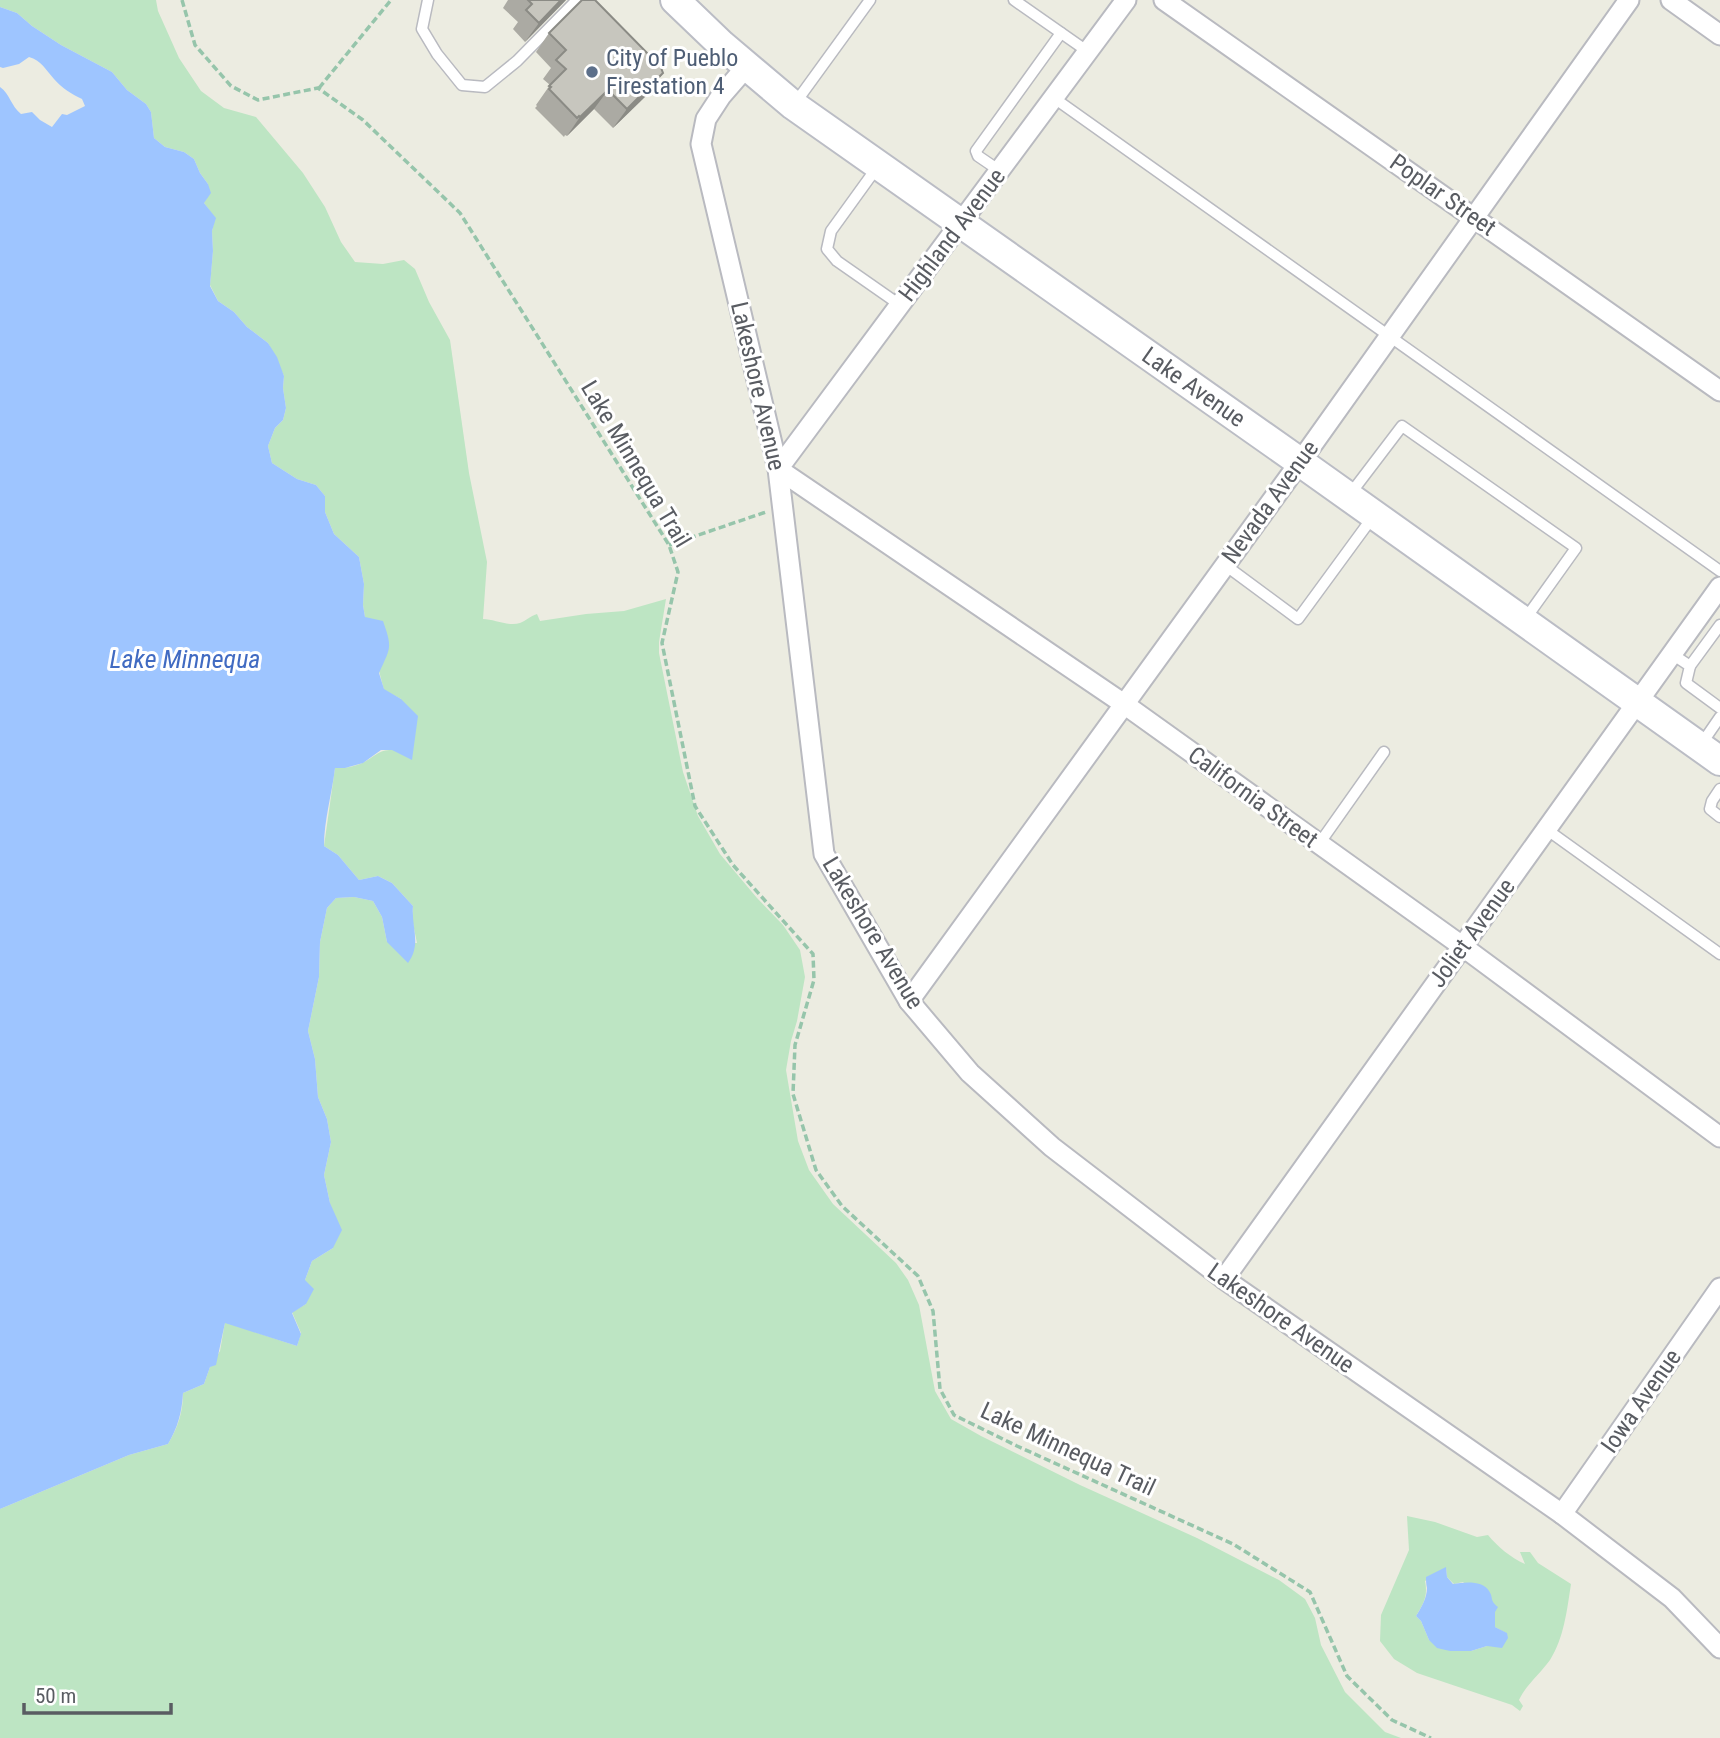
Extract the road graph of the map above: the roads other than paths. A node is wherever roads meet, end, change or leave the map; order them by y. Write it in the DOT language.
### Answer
graph roads {
  1 [pos="428,0"];
  2 [pos="577,0"];
  3 [pos="676,0"];
  4 [pos="870,0"];
  5 [pos="1014,0"];
  6 [pos="1126,0"];
  7 [pos="1164,0"];
  8 [pos="1629,0"];
  9 [pos="1671,0"];
  10 [pos="1061,33"];
  11 [pos="1720,35"];
  12 [pos="1087,51"];
  13 [pos="747,66"];
  14 [pos="1054,97"];
  15 [pos="793,105"];
  16 [pos="878,165"];
  17 [pos="1000,171"];
  18 [pos="1475,217"];
  19 [pos="961,223"];
  20 [pos="900,305"];
  21 [pos="1389,336"];
  22 [pos="1720,391"];
  23 [pos="1300,462"];
  24 [pos="778,469"];
  25 [pos="1348,496"];
  26 [pos="1374,514"];
  27 [pos="1225,565"];
  28 [pos="1720,571"];
  29 [pos="1719,591"];
  30 [pos="1524,621"];
  31 [pos="1720,625"];
  32 [pos="1672,654"];
  33 [pos="1690,666"];
  34 [pos="1638,702"];
  35 [pos="1124,704"];
  36 [pos="1720,708"];
  37 [pos="1720,717"];
  38 [pos="1384,752"];
  39 [pos="1710,753"];
  40 [pos="1720,789"];
  41 [pos="1720,817"];
  42 [pos="1546,829"];
  43 [pos="1319,844"];
  44 [pos="1462,946"];
  45 [pos="1720,954"];
  46 [pos="909,1001"];
  47 [pos="1720,1137"];
  48 [pos="1224,1279"];
  49 [pos="1720,1288"];
  50 [pos="1562,1514"];
  51 [pos="1720,1648"];
  1 -- 2 [label="lane"];
  3 -- 13 [label="main road, Lake Avenue"];
  4 -- 15 [label="lane"];
  5 -- 10 [label="lane"];
  6 -- 12 [label="street, Highland Avenue"];
  7 -- 18 [label="street, Poplar Street"];
  8 -- 18 [label="street, Nevada Avenue"];
  9 -- 11 [label="street"];
  10 -- 12 [label="lane"];
  10 -- 17 [label="lane"];
  12 -- 14 [label="street, Highland Avenue"];
  13 -- 15 [label="main road, Lake Avenue"];
  13 -- 24 [label="street, Lakeshore Avenue"];
  14 -- 17 [label="street, Highland Avenue"];
  14 -- 21 [label="lane"];
  15 -- 16 [label="main road, Lake Avenue"];
  16 -- 19 [label="main road, Lake Avenue"];
  16 -- 20 [label="lane"];
  17 -- 19 [label="street, Highland Avenue"];
  18 -- 21 [label="street, Nevada Avenue"];
  18 -- 22 [label="street, Poplar Street"];
  19 -- 20 [label="street, Highland Avenue"];
  19 -- 23 [label="main road, Lake Avenue"];
  20 -- 24 [label="street, Highland Avenue"];
  21 -- 23 [label="street, Nevada Avenue"];
  21 -- 28 [label="lane"];
  23 -- 25 [label="main road, Lake Avenue"];
  23 -- 27 [label="street, Nevada Avenue"];
  24 -- 35 [label="street, California Street"];
  24 -- 46 [label="street, Lakeshore Avenue"];
  25 -- 26 [label="main road, Lake Avenue"];
  25 -- 30 [label="lane"];
  26 -- 27 [label="lane"];
  26 -- 30 [label="main road, Lake Avenue"];
  27 -- 35 [label="street, Nevada Avenue"];
  29 -- 32 [label="street, Joliet Avenue"];
  30 -- 34 [label="main road, Lake Avenue"];
  31 -- 33 [label="lane"];
  32 -- 33 [label="lane"];
  32 -- 34 [label="street, Joliet Avenue"];
  33 -- 36 [label="lane"];
  34 -- 39 [label="main road, Lake Avenue"];
  34 -- 42 [label="street, Joliet Avenue"];
  35 -- 43 [label="street, California Street"];
  35 -- 46 [label="street, Nevada Avenue"];
  37 -- 39 [label="lane"];
  38 -- 43 [label="lane"];
  40 -- 41 [label="lane"];
  42 -- 44 [label="street, Joliet Avenue"];
  42 -- 45 [label="lane"];
  43 -- 44 [label="street, California Street"];
  44 -- 47 [label="street, California Street"];
  44 -- 48 [label="street, Joliet Avenue"];
  46 -- 48 [label="street, Lakeshore Avenue"];
  48 -- 50 [label="street, Lakeshore Avenue"];
  49 -- 50 [label="street, Iowa Avenue"];
  50 -- 51 [label="street, Lakeshore Avenue"];
}
